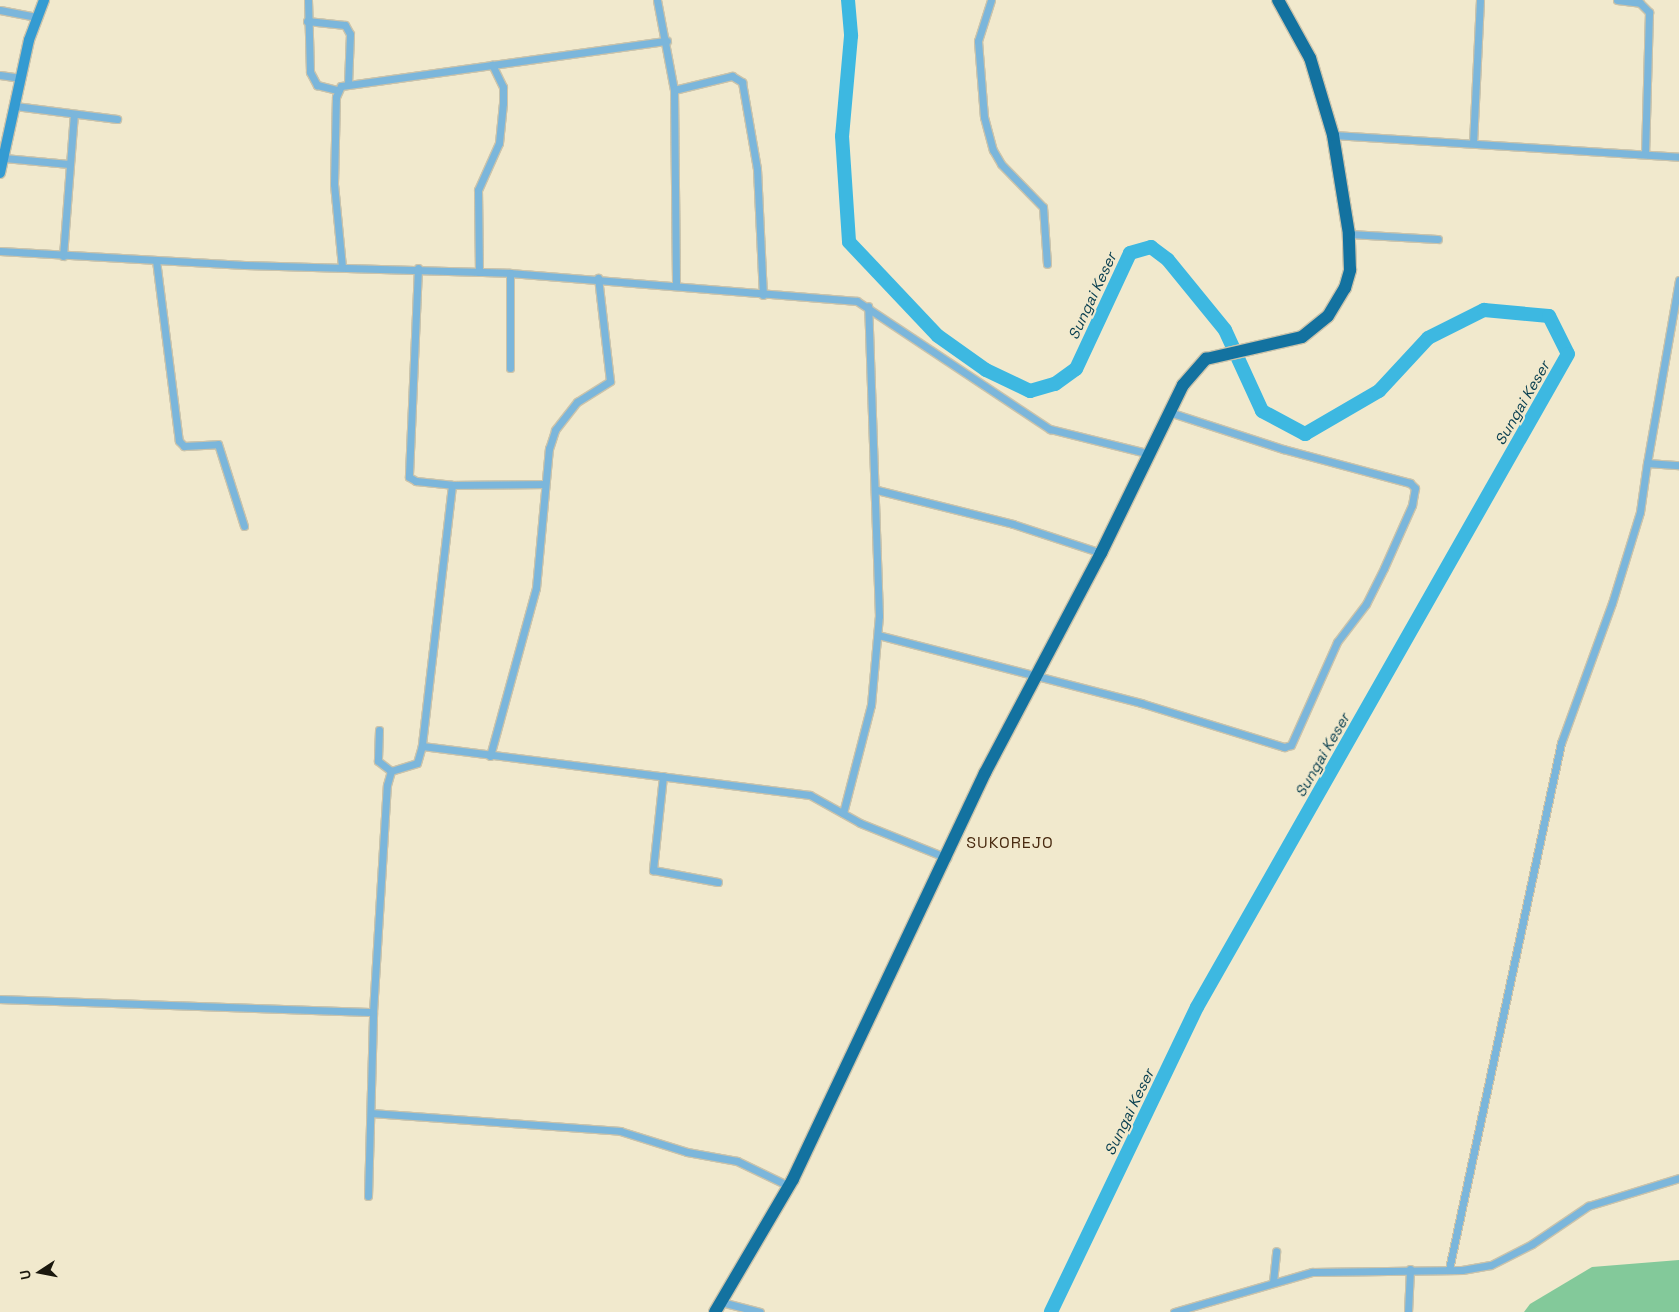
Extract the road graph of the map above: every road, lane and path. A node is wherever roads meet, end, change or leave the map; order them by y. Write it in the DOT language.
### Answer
graph roads {
  1 [pos="44,0"];
  2 [pos="308,0"];
  3 [pos="657,0"];
  4 [pos="991,0"];
  5 [pos="1278,0"];
  6 [pos="1480,0"];
  7 [pos="1616,0"];
  8 [pos="0,10"];
  9 [pos="36,17"];
  10 [pos="307,21"];
  11 [pos="667,41"];
  12 [pos="492,64"];
  13 [pos="0,74"];
  14 [pos="21,78"];
  15 [pos="348,84"];
  16 [pos="337,90"];
  17 [pos="674,90"];
  18 [pos="15,106"];
  19 [pos="74,114"];
  20 [pos="117,120"];
  21 [pos="1333,135"];
  22 [pos="1473,142"];
  23 [pos="1646,154"];
  24 [pos="1679,157"];
  25 [pos="4,158"];
  26 [pos="69,164"];
  27 [pos="0,173"];
  28 [pos="1349,234"];
  29 [pos="1438,238"];
  30 [pos="0,251"];
  31 [pos="63,256"];
  32 [pos="156,260"];
  33 [pos="1047,264"];
  34 [pos="342,267"];
  35 [pos="418,268"];
  36 [pos="479,272"];
  37 [pos="510,273"];
  38 [pos="598,278"];
  39 [pos="1679,280"];
  40 [pos="676,285"];
  41 [pos="763,295"];
  42 [pos="868,306"];
  43 [pos="510,368"];
  44 [pos="1169,412"];
  45 [pos="1150,454"];
  46 [pos="1647,463"];
  47 [pos="1679,465"];
  48 [pos="546,484"];
  49 [pos="452,485"];
  50 [pos="877,490"];
  51 [pos="244,526"];
  52 [pos="1100,553"];
  53 [pos="878,635"];
  54 [pos="1035,674"];
  55 [pos="379,730"];
  56 [pos="422,746"];
  57 [pos="490,756"];
  58 [pos="391,770"];
  59 [pos="663,776"];
  60 [pos="843,813"];
  61 [pos="947,858"];
  62 [pos="718,882"];
  63 [pos="0,999"];
  64 [pos="373,1012"];
  65 [pos="371,1113"];
  66 [pos="1679,1178"];
  67 [pos="789,1186"];
  68 [pos="368,1196"];
  69 [pos="1276,1251"];
  70 [pos="1410,1269"];
  71 [pos="1449,1269"];
  72 [pos="1273,1282"];
  73 [pos="718,1307"];
  74 [pos="760,1312"];
  75 [pos="1174,1312"];
  76 [pos="1408,1312"];
  1 -- 9 [label="street"];
  2 -- 10 [label="street"];
  3 -- 11 [label="street"];
  4 -- 33 [label="street"];
  5 -- 21 [label="highway"];
  6 -- 22 [label="street"];
  7 -- 23 [label="street"];
  8 -- 9 [label="street"];
  9 -- 14 [label="street"];
  10 -- 15 [label="street"];
  10 -- 16 [label="street"];
  11 -- 12 [label="street"];
  11 -- 17 [label="street"];
  12 -- 15 [label="street"];
  12 -- 36 [label="street"];
  13 -- 14 [label="street"];
  14 -- 18 [label="street"];
  15 -- 16 [label="street"];
  16 -- 34 [label="street"];
  17 -- 40 [label="street"];
  17 -- 41 [label="street"];
  18 -- 19 [label="street"];
  18 -- 25 [label="street"];
  19 -- 20 [label="street"];
  19 -- 26 [label="street"];
  21 -- 22 [label="street"];
  21 -- 28 [label="highway"];
  22 -- 23 [label="street"];
  23 -- 24 [label="street"];
  25 -- 26 [label="street"];
  25 -- 27 [label="street"];
  26 -- 31 [label="street"];
  28 -- 29 [label="street"];
  28 -- 44 [label="highway"];
  30 -- 31 [label="street"];
  31 -- 32 [label="street"];
  32 -- 34 [label="street"];
  32 -- 51 [label="street"];
  34 -- 35 [label="street"];
  35 -- 36 [label="street"];
  35 -- 49 [label="street"];
  36 -- 37 [label="street"];
  37 -- 38 [label="street"];
  37 -- 43 [label="street"];
  38 -- 40 [label="street"];
  38 -- 48 [label="street"];
  39 -- 46 [label="street"];
  40 -- 41 [label="street"];
  41 -- 42 [label="street"];
  42 -- 45 [label="street"];
  42 -- 50 [label="street"];
  44 -- 45 [label="highway"];
  44 -- 54 [label="street"];
  45 -- 52 [label="highway"];
  46 -- 47 [label="street"];
  46 -- 71 [label="street"];
  48 -- 49 [label="street"];
  48 -- 57 [label="street"];
  49 -- 56 [label="street"];
  50 -- 52 [label="street"];
  50 -- 53 [label="street"];
  52 -- 54 [label="highway"];
  53 -- 54 [label="street"];
  53 -- 60 [label="street"];
  54 -- 61 [label="highway"];
  55 -- 58 [label="street"];
  56 -- 57 [label="street"];
  56 -- 58 [label="street"];
  57 -- 59 [label="street"];
  58 -- 64 [label="street"];
  59 -- 60 [label="street"];
  59 -- 62 [label="street"];
  60 -- 61 [label="street"];
  61 -- 67 [label="highway"];
  63 -- 64 [label="street"];
  64 -- 65 [label="street"];
  65 -- 67 [label="street"];
  65 -- 68 [label="street"];
  66 -- 71 [label="street"];
  67 -- 73 [label="highway"];
  69 -- 72 [label="street"];
  70 -- 71 [label="street"];
  70 -- 72 [label="street"];
  70 -- 76 [label="street"];
  72 -- 75 [label="street"];
  73 -- 74 [label="street"];
}
